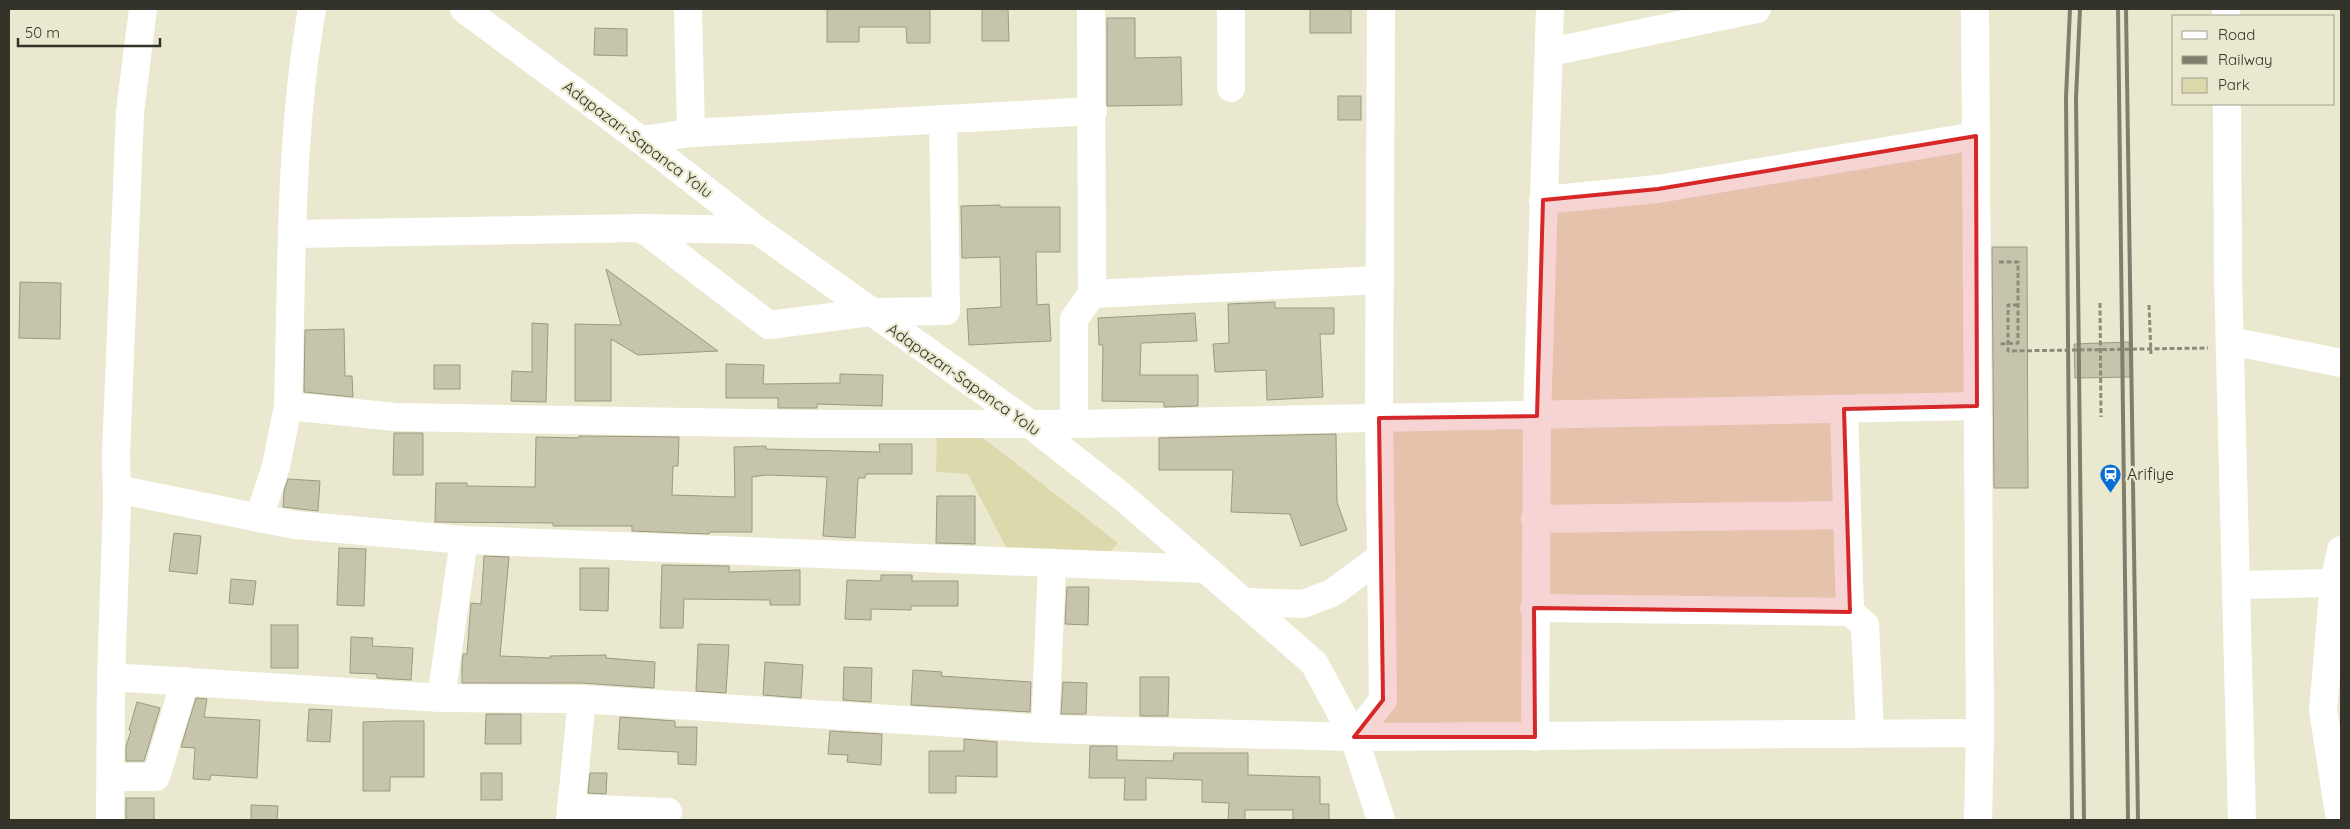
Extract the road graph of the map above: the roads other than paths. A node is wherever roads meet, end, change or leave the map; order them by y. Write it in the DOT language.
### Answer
graph roads {
  1 [pos="143,9"];
  2 [pos="312,9"];
  3 [pos="464,9"];
  4 [pos="688,9"];
  5 [pos="1091,9"];
  6 [pos="1231,9"];
  7 [pos="1381,9"];
  8 [pos="1550,9"];
  9 [pos="1756,9"];
  10 [pos="1975,9"];
  11 [pos="1550,52"];
  12 [pos="1231,88"];
  13 [pos="2227,105"];
  14 [pos="1093,110"];
  15 [pos="943,119"];
  16 [pos="691,133"];
  17 [pos="1976,136"];
  18 [pos="641,140"];
  19 [pos="1543,200"];
  20 [pos="642,228"];
  21 [pos="757,230"];
  22 [pos="293,234"];
  23 [pos="1380,280"];
  24 [pos="1092,294"];
  25 [pos="870,312"];
  26 [pos="2221,344"];
  27 [pos="2341,363"];
  28 [pos="288,406"];
  29 [pos="1977,406"];
  30 [pos="1844,409"];
  31 [pos="1537,416"];
  32 [pos="1379,418"];
  33 [pos="1027,422"];
  34 [pos="1074,424"];
  35 [pos="117,489"];
  36 [pos="1847,515"];
  37 [pos="259,518"];
  38 [pos="1535,519"];
  39 [pos="464,540"];
  40 [pos="2341,550"];
  41 [pos="1381,558"];
  42 [pos="1052,564"];
  43 [pos="1206,569"];
  44 [pos="2334,583"];
  45 [pos="2236,585"];
  46 [pos="1245,602"];
  47 [pos="1534,608"];
  48 [pos="1850,612"];
  49 [pos="111,677"];
  50 [pos="185,680"];
  51 [pos="442,698"];
  52 [pos="582,699"];
  53 [pos="2332,712"];
  54 [pos="1045,729"];
  55 [pos="1870,733"];
  56 [pos="1980,733"];
  57 [pos="1354,737"];
  58 [pos="1535,737"];
  59 [pos="111,777"];
  60 [pos="668,812"];
  61 [pos="570,814"];
  62 [pos="110,820"];
  63 [pos="1382,820"];
  64 [pos="1978,820"];
  65 [pos="2242,820"];
  66 [pos="2340,820"];
  1 -- 35 [label="street"];
  2 -- 22 [label="street"];
  3 -- 18 [label="street, Adapazarı-Sapanca Yolu"];
  4 -- 16 [label="street"];
  5 -- 14 [label="street"];
  6 -- 12 [label="street"];
  7 -- 23 [label="street"];
  8 -- 11 [label="street"];
  9 -- 11 [label="street"];
  10 -- 17 [label="street"];
  11 -- 19 [label="street"];
  13 -- 26 [label="street"];
  14 -- 15 [label="street"];
  14 -- 24 [label="street"];
  15 -- 16 [label="street"];
  15 -- 25 [label="street"];
  16 -- 18 [label="street"];
  17 -- 19 [label="street"];
  17 -- 29 [label="street"];
  18 -- 21 [label="street, Adapazarı-Sapanca Yolu"];
  19 -- 31 [label="street"];
  20 -- 21 [label="street"];
  20 -- 22 [label="street"];
  20 -- 25 [label="street"];
  21 -- 25 [label="street, Adapazarı-Sapanca Yolu"];
  22 -- 28 [label="street"];
  23 -- 24 [label="street"];
  23 -- 32 [label="street"];
  24 -- 34 [label="street"];
  25 -- 33 [label="street, Adapazarı-Sapanca Yolu"];
  26 -- 27 [label="street"];
  26 -- 45 [label="street"];
  28 -- 33 [label="street"];
  28 -- 37 [label="street"];
  29 -- 30 [label="street"];
  29 -- 56 [label="street"];
  30 -- 31 [label="street"];
  30 -- 36 [label="street"];
  31 -- 32 [label="street"];
  31 -- 38 [label="street"];
  32 -- 34 [label="street"];
  32 -- 41 [label="street"];
  33 -- 34 [label="street"];
  33 -- 43 [label="street, Adapazarı-Sapanca Yolu"];
  35 -- 37 [label="street"];
  35 -- 49 [label="street"];
  36 -- 38 [label="street"];
  36 -- 48 [label="street"];
  37 -- 39 [label="street"];
  38 -- 47 [label="street"];
  39 -- 42 [label="street"];
  39 -- 51 [label="street"];
  40 -- 44 [label="street"];
  41 -- 46 [label="street"];
  41 -- 57 [label="street"];
  42 -- 43 [label="street"];
  42 -- 54 [label="street"];
  43 -- 46 [label="street, Adapazarı-Sapanca Yolu"];
  44 -- 45 [label="street"];
  44 -- 53 [label="street"];
  45 -- 65 [label="street"];
  46 -- 57 [label="street, Adapazarı-Sapanca Yolu"];
  47 -- 48 [label="street"];
  47 -- 58 [label="street"];
  48 -- 55 [label="street"];
  49 -- 50 [label="street"];
  49 -- 59 [label="street"];
  50 -- 51 [label="street"];
  50 -- 59 [label="street"];
  51 -- 52 [label="street"];
  52 -- 54 [label="street"];
  52 -- 61 [label="street"];
  53 -- 66 [label="street"];
  54 -- 57 [label="street"];
  55 -- 56 [label="street"];
  55 -- 58 [label="street"];
  56 -- 64 [label="street"];
  57 -- 58 [label="street"];
  57 -- 63 [label="street, Adapazarı-Sapanca Yolu"];
  59 -- 62 [label="street"];
  60 -- 61 [label="street"];
}
